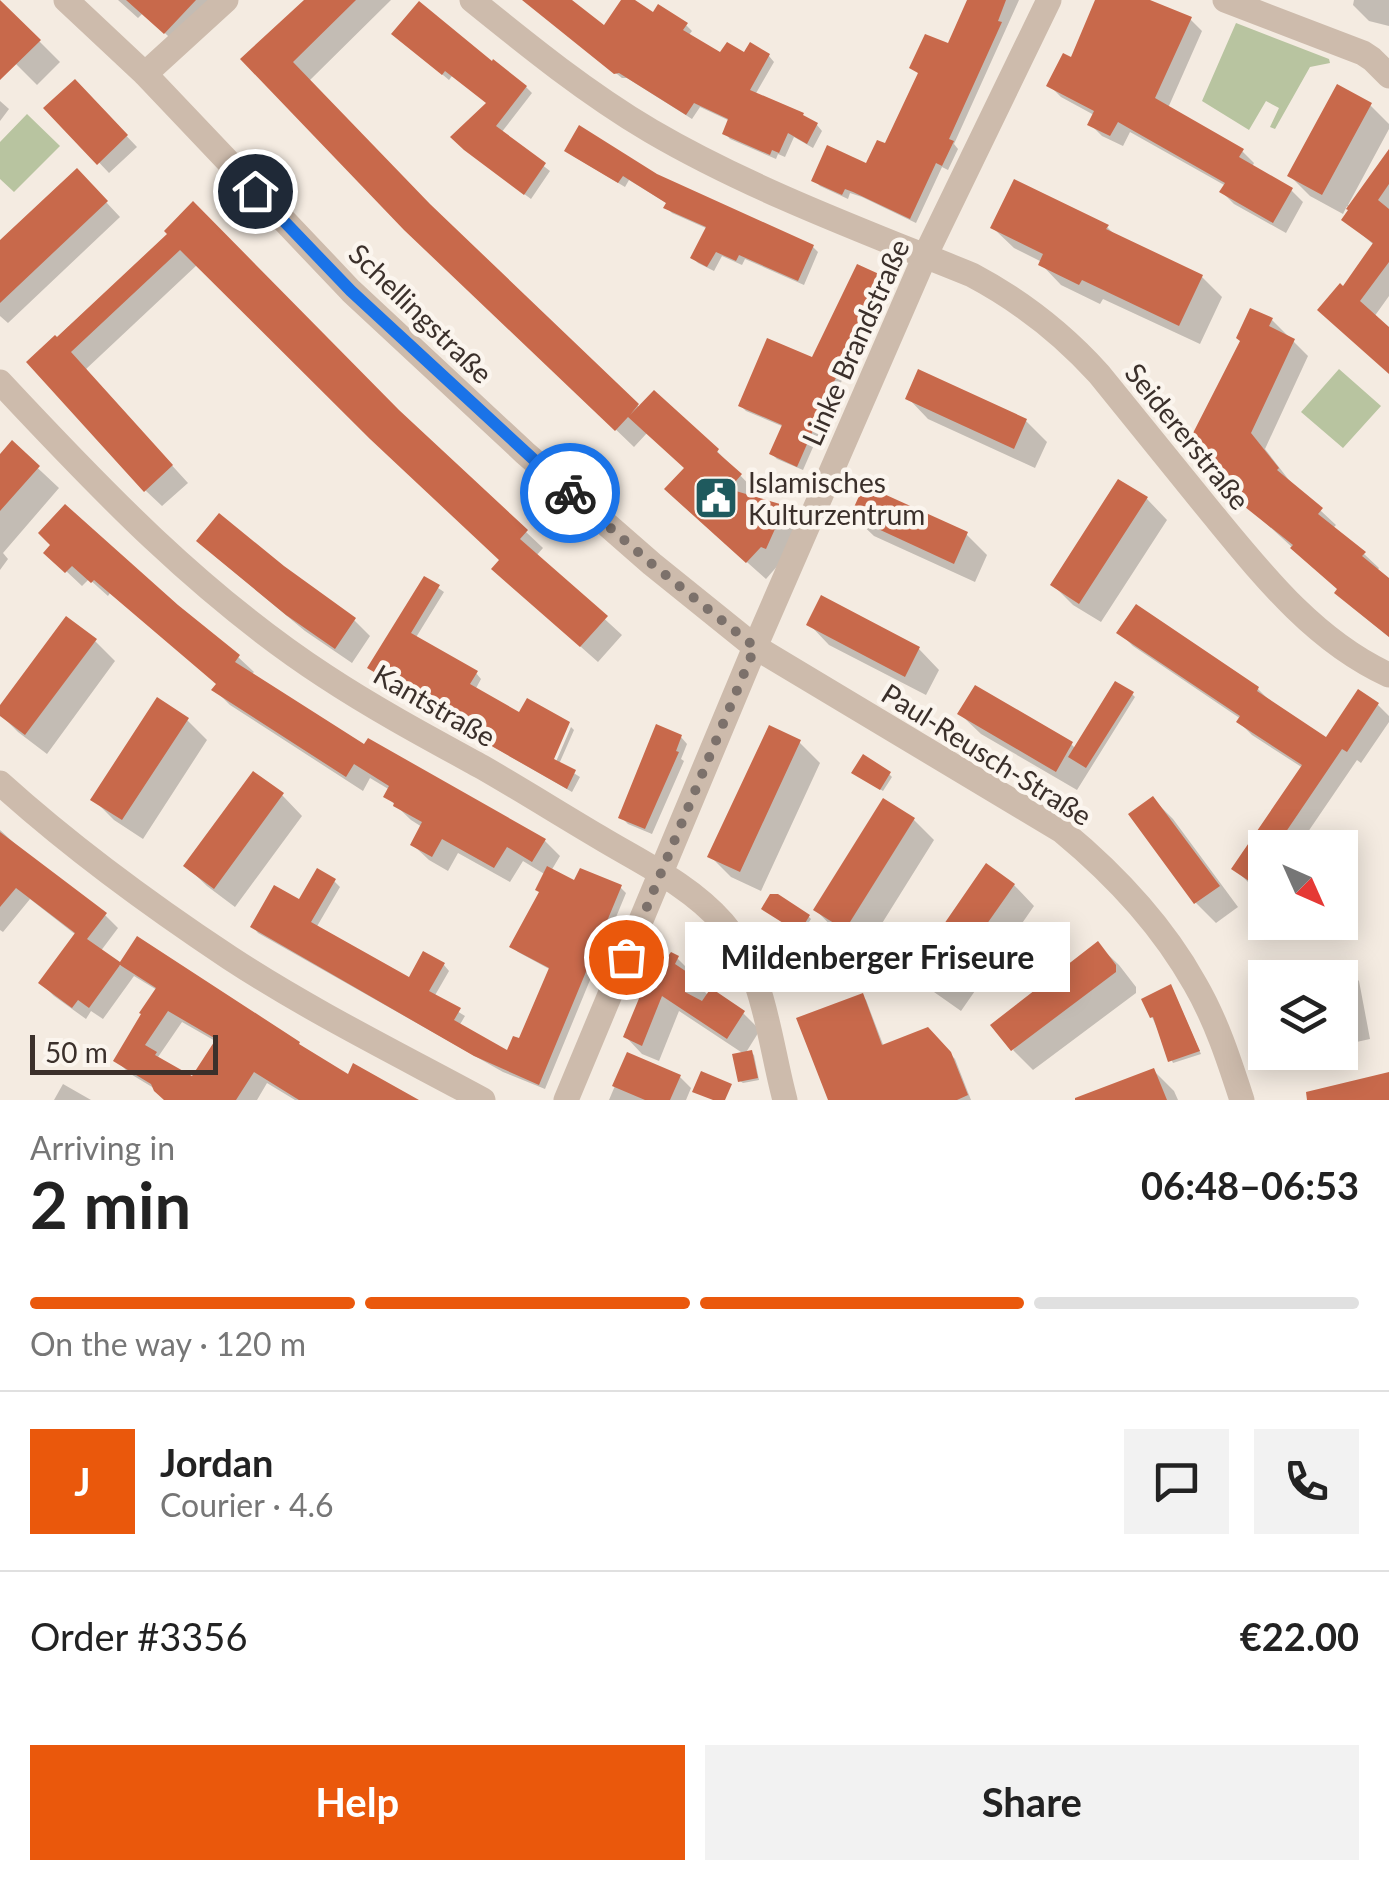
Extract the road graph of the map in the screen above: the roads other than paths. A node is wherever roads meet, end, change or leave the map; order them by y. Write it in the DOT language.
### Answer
graph roads {
  1 [pos="66,0"];
  2 [pos="226,0"];
  3 [pos="472,0"];
  4 [pos="1049,0"];
  5 [pos="1225,0"];
  6 [pos="145,74"];
  7 [pos="1389,76"];
  8 [pos="924,256"];
  9 [pos="0,382"];
  10 [pos="755,647"];
  11 [pos="1389,676"];
  12 [pos="0,783"];
  13 [pos="660,873"];
  14 [pos="482,1100"];
  15 [pos="566,1100"];
  16 [pos="785,1100"];
  17 [pos="1242,1100"];
  1 -- 6 [label="street, Schellingstraße"];
  2 -- 6 [label="street"];
  3 -- 8 [label="street, Seidererstraße"];
  4 -- 8 [label="street, Linke Brandstraße"];
  5 -- 7 [label="street"];
  6 -- 10 [label="street, Schellingstraße"];
  8 -- 10 [label="street, Linke Brandstraße"];
  8 -- 11 [label="street, Seidererstraße"];
  9 -- 13 [label="street, Kantstraße"];
  10 -- 13 [label="street, Linke Brandstraße"];
  10 -- 17 [label="street, Paul-Reusch-Straße"];
  12 -- 14 [label="street"];
  13 -- 15 [label="street, Linke Brandstraße"];
  13 -- 16 [label="street, Kantstraße"];
}
